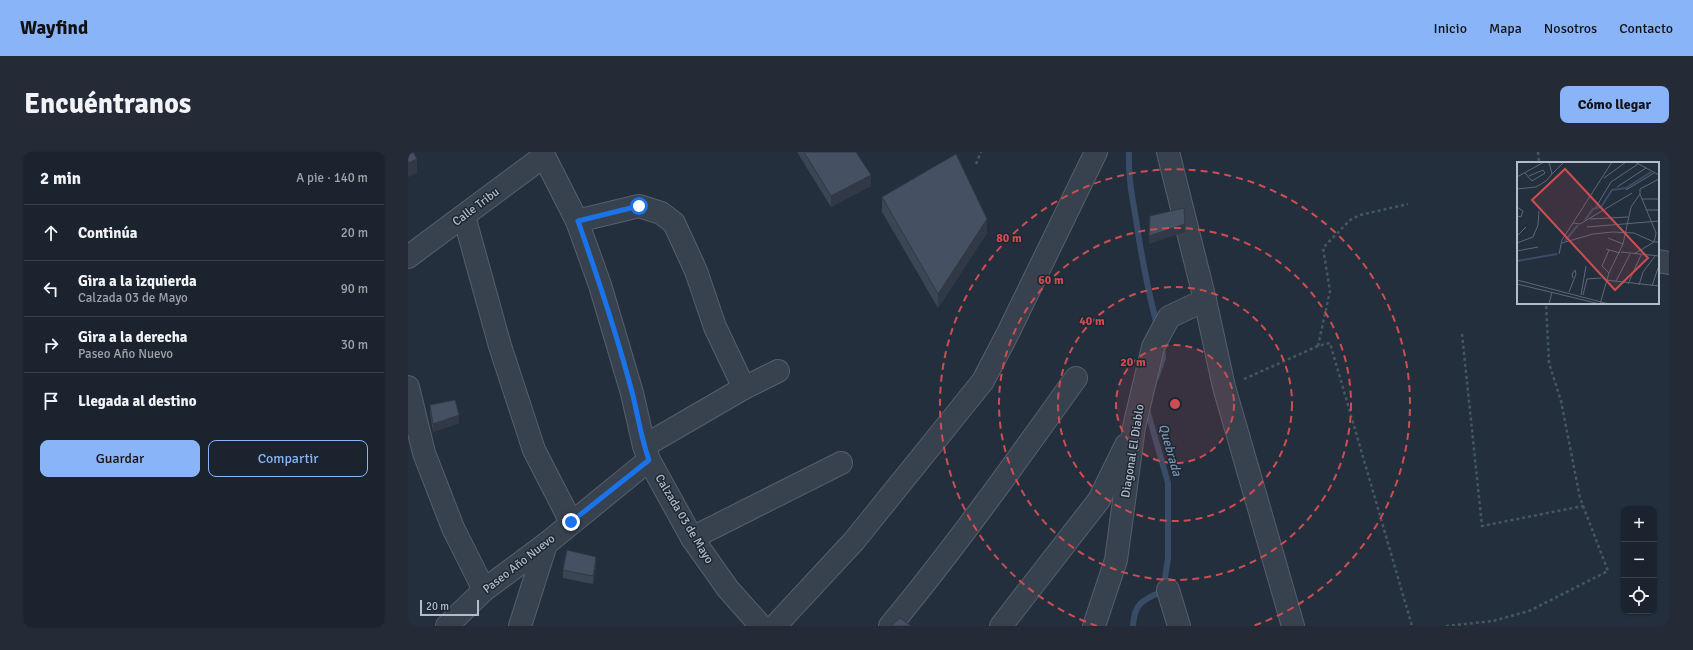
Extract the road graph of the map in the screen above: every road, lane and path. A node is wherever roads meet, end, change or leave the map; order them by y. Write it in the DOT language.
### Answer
graph roads {
  1 [pos="981,152"];
  2 [pos="1096,152"];
  3 [pos="1168,152"];
  4 [pos="1538,152"];
  5 [pos="543,154"];
  6 [pos="1539,162"];
  7 [pos="976,164"];
  8 [pos="1408,204"];
  9 [pos="464,216"];
  10 [pos="578,221"];
  11 [pos="408,257"];
  12 [pos="1659,261"];
  13 [pos="1669,263"];
  14 [pos="1205,300"];
  15 [pos="1546,304"];
  16 [pos="1462,334"];
  17 [pos="1318,346"];
  18 [pos="778,371"];
  19 [pos="1076,378"];
  20 [pos="408,387"];
  21 [pos="1224,387"];
  22 [pos="744,388"];
  23 [pos="1134,427"];
  24 [pos="647,453"];
  25 [pos="841,463"];
  26 [pos="1583,506"];
  27 [pos="571,522"];
  28 [pos="692,538"];
  29 [pos="546,544"];
  30 [pos="484,590"];
  31 [pos="1168,590"];
  32 [pos="447,626"];
  33 [pos="520,626"];
  34 [pos="761,626"];
  35 [pos="775,626"];
  36 [pos="890,626"];
  37 [pos="1001,626"];
  38 [pos="1094,626"];
  39 [pos="1179,626"];
  40 [pos="1292,626"];
  41 [pos="1412,626"];
  42 [pos="1446,626"];
  1 -- 7 [label="path"];
  2 -- 35 [label="street"];
  3 -- 14 [label="street"];
  4 -- 6 [label="path"];
  5 -- 9 [label="street, Calle Tribu"];
  5 -- 10 [label="street, Calzada 03 de Mayo"];
  8 -- 17 [label="path"];
  9 -- 11 [label="street, Calle Tribu"];
  9 -- 27 [label="street"];
  10 -- 22 [label="street"];
  10 -- 24 [label="street, Calzada 03 de Mayo"];
  12 -- 13 [label="street"];
  14 -- 21 [label="street"];
  14 -- 23 [label="street, Diagonal El Diablo"];
  15 -- 26 [label="path"];
  16 -- 26 [label="path"];
  17 -- 21 [label="path"];
  17 -- 41 [label="path"];
  18 -- 22 [label="street, Paseo Año Nuevo"];
  19 -- 36 [label="street"];
  20 -- 30 [label="street"];
  21 -- 40 [label="street"];
  22 -- 24 [label="street, Paseo Año Nuevo"];
  23 -- 37 [label="street"];
  23 -- 38 [label="street, Diagonal El Diablo"];
  24 -- 27 [label="street, Paseo Año Nuevo"];
  24 -- 28 [label="street, Calzada 03 de Mayo"];
  25 -- 28 [label="street"];
  26 -- 42 [label="path"];
  27 -- 29 [label="street, Paseo Año Nuevo"];
  28 -- 34 [label="street, Calzada 03 de Mayo"];
  29 -- 30 [label="street, Paseo Año Nuevo"];
  29 -- 33 [label="street"];
  30 -- 32 [label="street, Paseo Año Nuevo"];
  31 -- 39 [label="street"];
}
